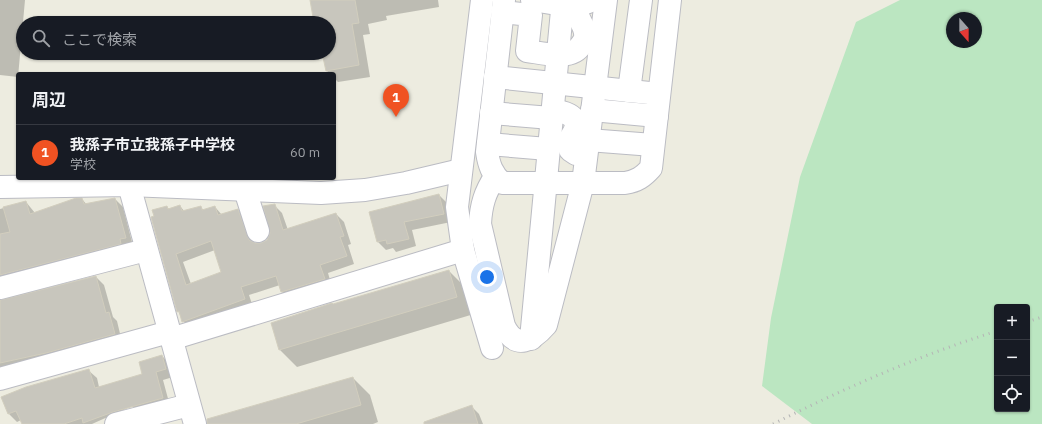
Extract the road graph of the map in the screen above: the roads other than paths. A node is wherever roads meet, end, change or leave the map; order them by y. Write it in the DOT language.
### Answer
graph roads {
  1 [pos="482,0"];
  2 [pos="532,0"];
  3 [pos="600,0"];
  4 [pos="641,0"];
  5 [pos="670,0"];
  6 [pos="563,3"];
  7 [pos="503,6"];
  8 [pos="557,54"];
  9 [pos="495,76"];
  10 [pos="554,83"];
  11 [pos="595,87"];
  12 [pos="630,91"];
  13 [pos="659,94"];
  14 [pos="592,110"];
  15 [pos="491,113"];
  16 [pos="551,114"];
  17 [pos="657,116"];
  18 [pos="524,124"];
  19 [pos="623,135"];
  20 [pos="488,144"];
  21 [pos="653,145"];
  22 [pos="587,147"];
  23 [pos="548,149"];
  24 [pos="461,170"];
  25 [pos="495,176"];
  26 [pos="545,183"];
  27 [pos="583,183"];
  28 [pos="129,185"];
  29 [pos="0,187"];
  30 [pos="245,190"];
  31 [pos="258,231"];
  32 [pos="146,250"];
  33 [pos="463,250"];
  34 [pos="0,288"];
  35 [pos="170,335"];
  36 [pos="531,339"];
  37 [pos="492,348"];
  38 [pos="0,379"];
  39 [pos="192,414"];
  40 [pos="116,424"];
  1 -- 24 [label="street"];
  2 -- 6 [label="street"];
  3 -- 8 [label="street"];
  3 -- 11 [label="street"];
  4 -- 12 [label="street"];
  5 -- 13 [label="street"];
  6 -- 8 [label="street"];
  7 -- 8 [label="street"];
  7 -- 9 [label="street"];
  8 -- 10 [label="street"];
  9 -- 10 [label="street"];
  9 -- 15 [label="street"];
  10 -- 11 [label="street"];
  10 -- 16 [label="street"];
  11 -- 12 [label="street"];
  11 -- 14 [label="street"];
  12 -- 13 [label="street"];
  13 -- 17 [label="street"];
  14 -- 19 [label="street"];
  14 -- 22 [label="street"];
  15 -- 18 [label="street"];
  15 -- 20 [label="street"];
  16 -- 18 [label="street"];
  16 -- 22 [label="street"];
  16 -- 23 [label="street"];
  17 -- 19 [label="street"];
  17 -- 21 [label="street"];
  18 -- 20 [label="street"];
  18 -- 23 [label="street"];
  19 -- 21 [label="street"];
  19 -- 22 [label="street"];
  20 -- 25 [label="street"];
  21 -- 27 [label="street"];
  22 -- 27 [label="street"];
  23 -- 26 [label="street"];
  24 -- 30 [label="street"];
  24 -- 33 [label="street"];
  25 -- 26 [label="street"];
  25 -- 36 [label="street"];
  26 -- 27 [label="street"];
  26 -- 36 [label="street"];
  27 -- 36 [label="street"];
  28 -- 29 [label="street"];
  28 -- 30 [label="street"];
  28 -- 32 [label="street"];
  30 -- 31 [label="street"];
  32 -- 34 [label="street"];
  32 -- 35 [label="street"];
  33 -- 35 [label="street"];
  33 -- 37 [label="street"];
  35 -- 38 [label="street"];
  35 -- 39 [label="street"];
  39 -- 40 [label="street"];
}
